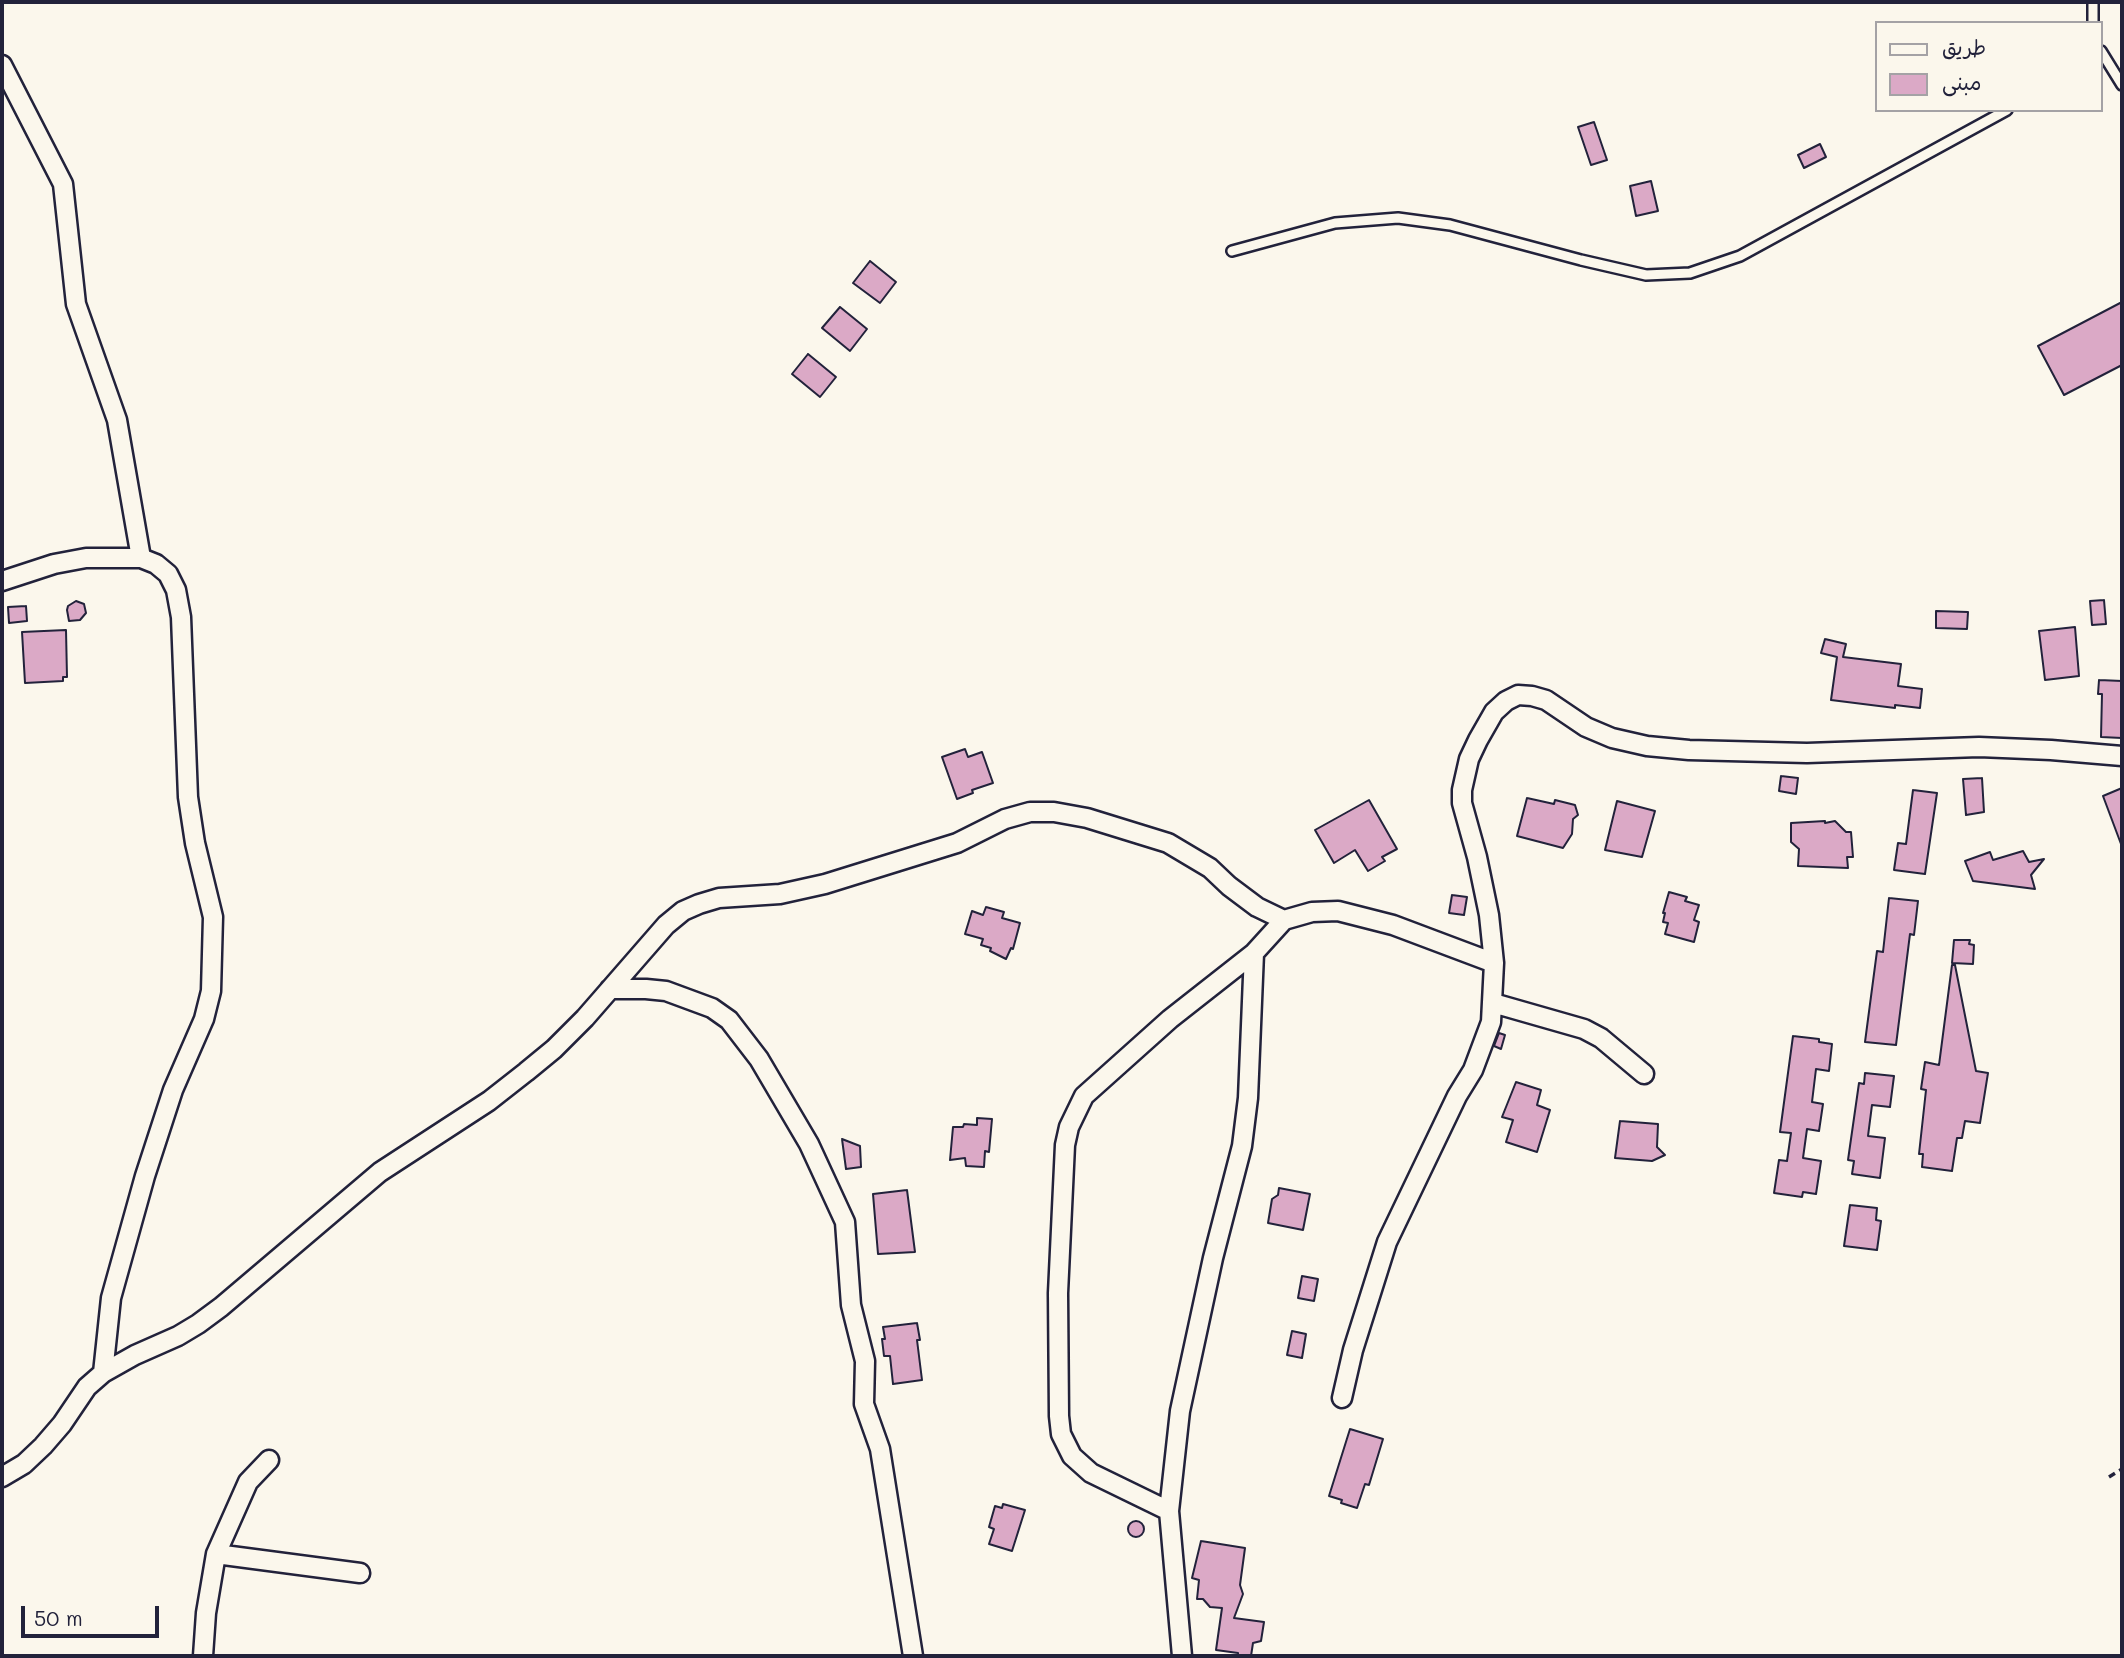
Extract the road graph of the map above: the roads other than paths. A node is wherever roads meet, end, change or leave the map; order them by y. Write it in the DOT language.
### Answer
graph roads {
  1 [pos="2094,2"];
  2 [pos="2092,21"];
  3 [pos="2103,54"];
  4 [pos="2,65"];
  5 [pos="2122,85"];
  6 [pos="2003,112"];
  7 [pos="1232,251"];
  8 [pos="141,558"];
  9 [pos="2,581"];
  10 [pos="2122,756"];
  11 [pos="1284,920"];
  12 [pos="1254,953"];
  13 [pos="1494,963"];
  14 [pos="610,989"];
  15 [pos="1493,1003"];
  16 [pos="1644,1074"];
  17 [pos="103,1373"];
  18 [pos="1342,1398"];
  19 [pos="268,1460"];
  20 [pos="2,1477"];
  21 [pos="1168,1511"];
  22 [pos="216,1554"];
  23 [pos="360,1573"];
  24 [pos="203,1656"];
  25 [pos="913,1656"];
  26 [pos="1182,1656"];
  1 -- 2 [label="lane"];
  3 -- 5 [label="lane"];
  4 -- 8 [label="street"];
  6 -- 7 [label="lane"];
  8 -- 9 [label="street"];
  8 -- 17 [label="street"];
  10 -- 13 [label="street"];
  11 -- 12 [label="street"];
  11 -- 13 [label="street"];
  11 -- 14 [label="street"];
  12 -- 21 [label="street"];
  12 -- 21 [label="street"];
  13 -- 15 [label="street"];
  14 -- 17 [label="street"];
  14 -- 25 [label="street"];
  15 -- 16 [label="street"];
  15 -- 18 [label="street"];
  17 -- 20 [label="street"];
  19 -- 22 [label="street"];
  21 -- 26 [label="street"];
  22 -- 23 [label="street"];
  22 -- 24 [label="street"];
}
